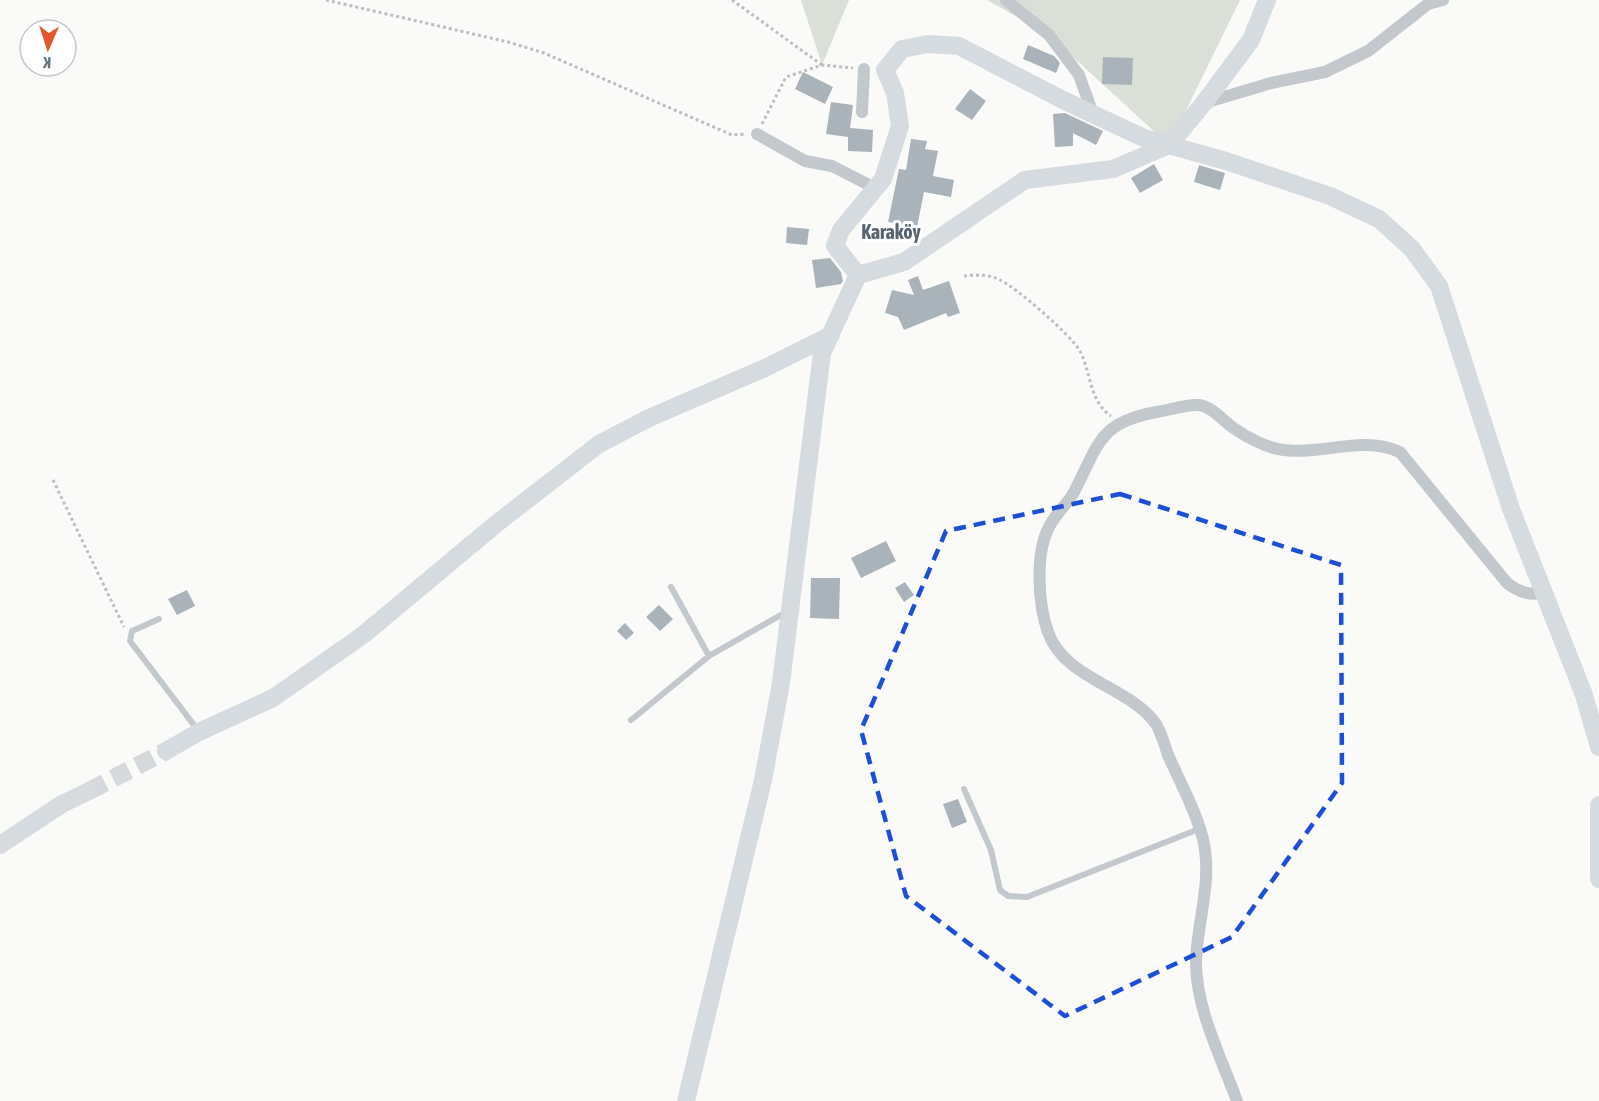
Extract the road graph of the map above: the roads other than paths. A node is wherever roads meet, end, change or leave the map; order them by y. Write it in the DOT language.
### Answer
graph roads {
  1 [pos="1006,0"];
  2 [pos="1267,0"];
  3 [pos="1443,0"];
  4 [pos="864,69"];
  5 [pos="1204,103"];
  6 [pos="862,112"];
  7 [pos="1093,114"];
  8 [pos="757,134"];
  9 [pos="1169,145"];
  10 [pos="875,188"];
  11 [pos="858,276"];
  12 [pos="831,335"];
  13 [pos="671,587"];
  14 [pos="1545,593"];
  15 [pos="791,609"];
  16 [pos="159,619"];
  17 [pos="709,656"];
  18 [pos="631,720"];
  19 [pos="199,732"];
  20 [pos="1599,747"];
  21 [pos="166,752"];
  22 [pos="964,789"];
  23 [pos="88,791"];
  24 [pos="1599,805"];
  25 [pos="1199,829"];
  26 [pos="0,845"];
  27 [pos="1599,879"];
  28 [pos="686,1101"];
  29 [pos="1237,1101"];
  1 -- 7 [label="street"];
  2 -- 5 [label="street"];
  3 -- 5 [label="street"];
  4 -- 6 [label="street"];
  5 -- 9 [label="street"];
  7 -- 9 [label="street"];
  7 -- 10 [label="street"];
  8 -- 10 [label="street"];
  9 -- 11 [label="street"];
  9 -- 14 [label="street"];
  10 -- 11 [label="street"];
  11 -- 12 [label="street"];
  12 -- 15 [label="street"];
  12 -- 19 [label="street"];
  13 -- 17 [label="lane"];
  14 -- 20 [label="street"];
  14 -- 25 [label="street"];
  15 -- 17 [label="lane"];
  15 -- 28 [label="street"];
  16 -- 19 [label="lane"];
  17 -- 18 [label="lane"];
  19 -- 21 [label="street"];
  22 -- 25 [label="lane"];
  23 -- 26 [label="street"];
  24 -- 27 [label="street"];
  25 -- 29 [label="street"];
}
